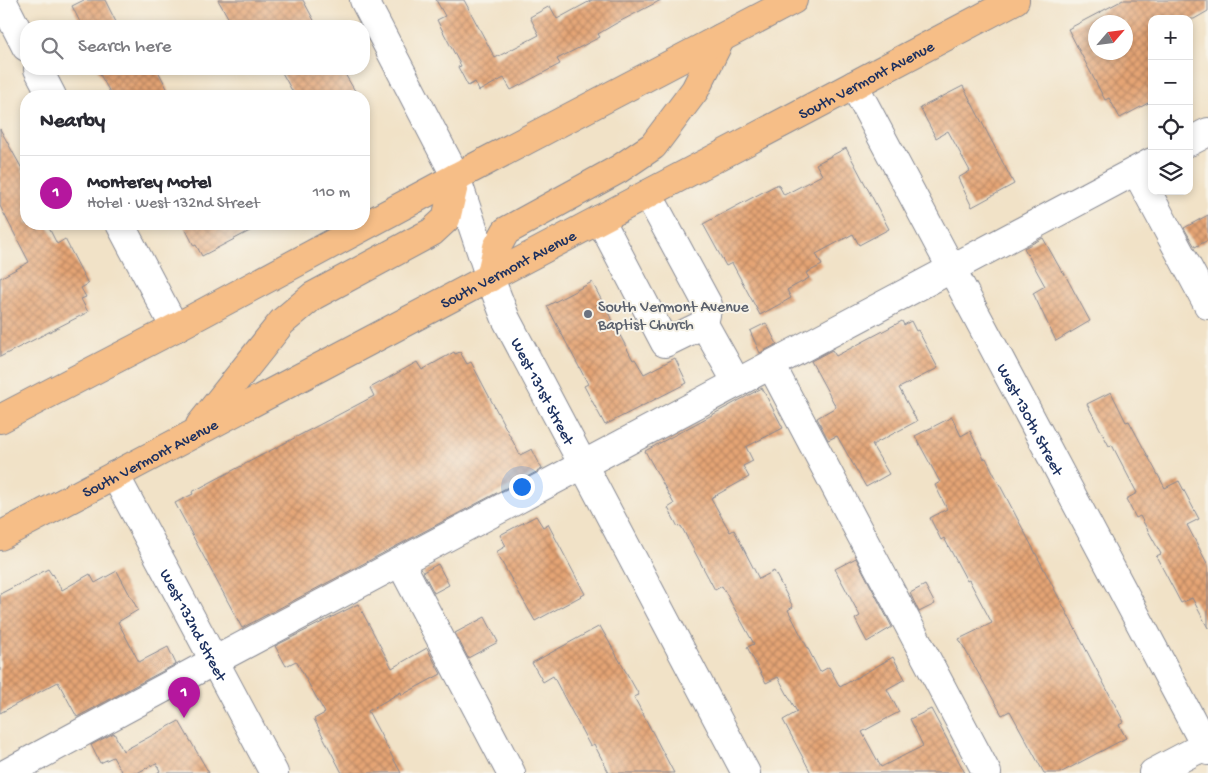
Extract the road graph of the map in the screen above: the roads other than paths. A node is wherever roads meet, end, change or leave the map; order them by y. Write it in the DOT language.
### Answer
graph roads {
  1 [pos="2,0"];
  2 [pos="364,0"];
  3 [pos="793,0"];
  4 [pos="1015,0"];
  5 [pos="20,35"];
  6 [pos="721,38"];
  7 [pos="41,75"];
  8 [pos="854,85"];
  9 [pos="49,90"];
  10 [pos="1208,132"];
  11 [pos="1193,140"];
  12 [pos="1144,166"];
  13 [pos="456,177"];
  14 [pos="648,194"];
  15 [pos="600,219"];
  16 [pos="370,223"];
  17 [pos="123,230"];
  18 [pos="357,230"];
  19 [pos="951,269"];
  20 [pos="490,278"];
  21 [pos="1208,305"];
  22 [pos="704,324"];
  23 [pos="175,328"];
  24 [pos="771,365"];
  25 [pos="737,383"];
  26 [pos="0,419"];
  27 [pos="193,434"];
  28 [pos="583,465"];
  29 [pos="116,475"];
  30 [pos="0,536"];
  31 [pos="400,562"];
  32 [pos="214,661"];
  33 [pos="1207,747"];
  34 [pos="34,767"];
  35 [pos="7,773"];
  36 [pos="274,773"];
  37 [pos="511,773"];
  38 [pos="746,773"];
  39 [pos="986,773"];
  40 [pos="1153,773"];
  1 -- 5 [label="street"];
  2 -- 13 [label="street, West 131st Street"];
  3 -- 6 [label="main road"];
  4 -- 8 [label="main road, South Vermont Avenue"];
  6 -- 13 [label="main road"];
  6 -- 20 [label="main road"];
  7 -- 9 [label="street"];
  8 -- 14 [label="main road, South Vermont Avenue"];
  8 -- 19 [label="street, West 130th Street"];
  10 -- 11 [label="street"];
  12 -- 19 [label="street"];
  12 -- 21 [label="street"];
  13 -- 16 [label="main road"];
  13 -- 20 [label="street, West 131st Street"];
  13 -- 27 [label="main road"];
  14 -- 15 [label="main road, South Vermont Avenue"];
  14 -- 22 [label="street"];
  15 -- 20 [label="main road, South Vermont Avenue"];
  15 -- 22 [label="street"];
  17 -- 23 [label="street"];
  18 -- 23 [label="main road"];
  19 -- 24 [label="street"];
  19 -- 33 [label="street, West 130th Street"];
  20 -- 27 [label="main road, South Vermont Avenue"];
  20 -- 28 [label="street, West 131st Street"];
  22 -- 25 [label="street"];
  23 -- 26 [label="main road"];
  24 -- 25 [label="street"];
  24 -- 39 [label="street"];
  25 -- 28 [label="street"];
  27 -- 29 [label="main road, South Vermont Avenue"];
  28 -- 31 [label="street"];
  28 -- 38 [label="street, West 131st Street"];
  29 -- 30 [label="main road, South Vermont Avenue"];
  29 -- 32 [label="street, West 132nd Street"];
  31 -- 32 [label="street"];
  31 -- 37 [label="street"];
  32 -- 34 [label="street"];
  32 -- 36 [label="street, West 132nd Street"];
  33 -- 40 [label="street"];
  34 -- 35 [label="street"];
}
